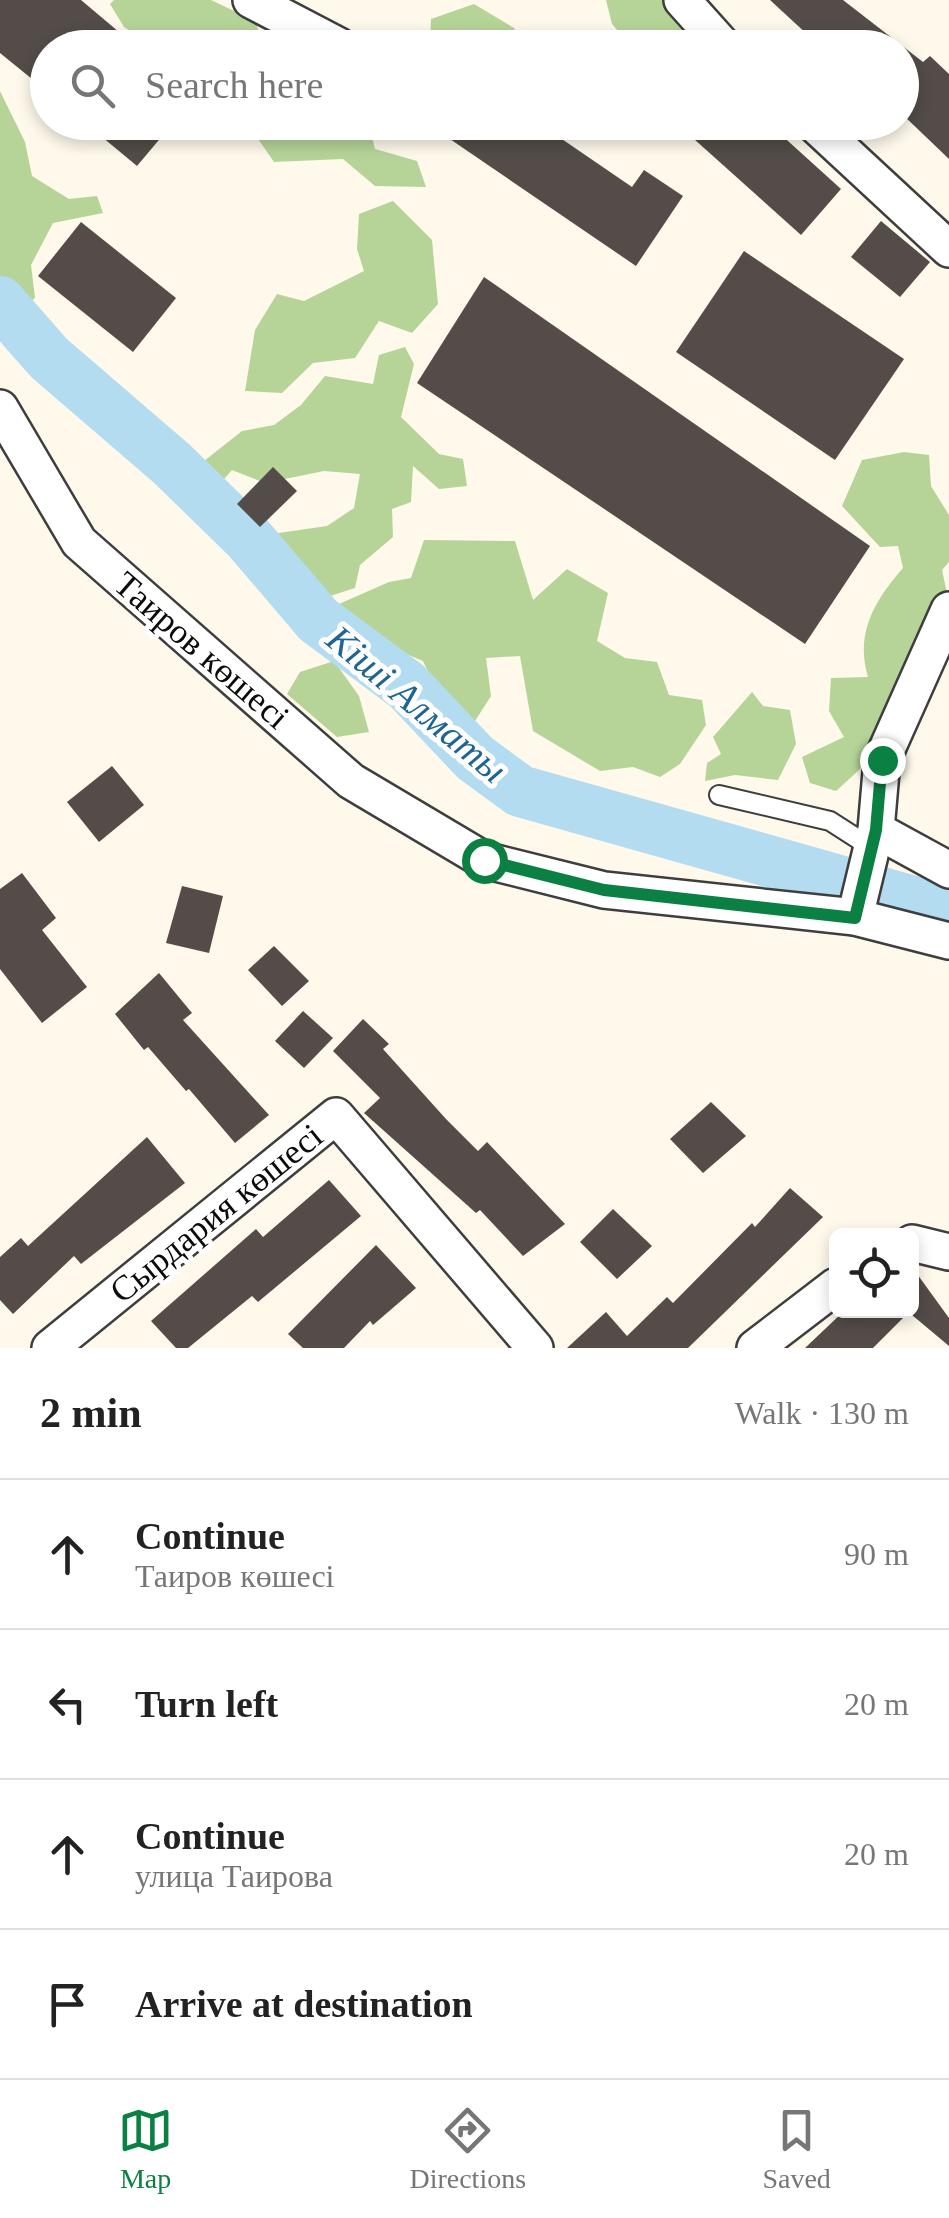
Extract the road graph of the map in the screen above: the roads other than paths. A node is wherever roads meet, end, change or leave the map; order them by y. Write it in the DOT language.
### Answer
graph roads {
  1 [pos="251,0"];
  2 [pos="682,0"];
  3 [pos="308,30"];
  4 [pos="709,30"];
  5 [pos="831,140"];
  6 [pos="949,249"];
  7 [pos="0,408"];
  8 [pos="949,610"];
  9 [pos="719,795"];
  10 [pos="949,870"];
  11 [pos="866,873"];
  12 [pos="949,941"];
  13 [pos="919,1245"];
  14 [pos="949,1252"];
  15 [pos="829,1291"];
  16 [pos="50,1348"];
  17 [pos="535,1348"];
  18 [pos="754,1348"];
  1 -- 3 [label="street"];
  2 -- 4 [label="street"];
  5 -- 6 [label="street"];
  7 -- 11 [label="street, Таиров көшесі"];
  8 -- 11 [label="street"];
  9 -- 11 [label="lane"];
  10 -- 11 [label="street"];
  11 -- 12 [label="street"];
  13 -- 14 [label="street"];
  15 -- 18 [label="street"];
  16 -- 17 [label="street, Сырдария көшесі"];
}
